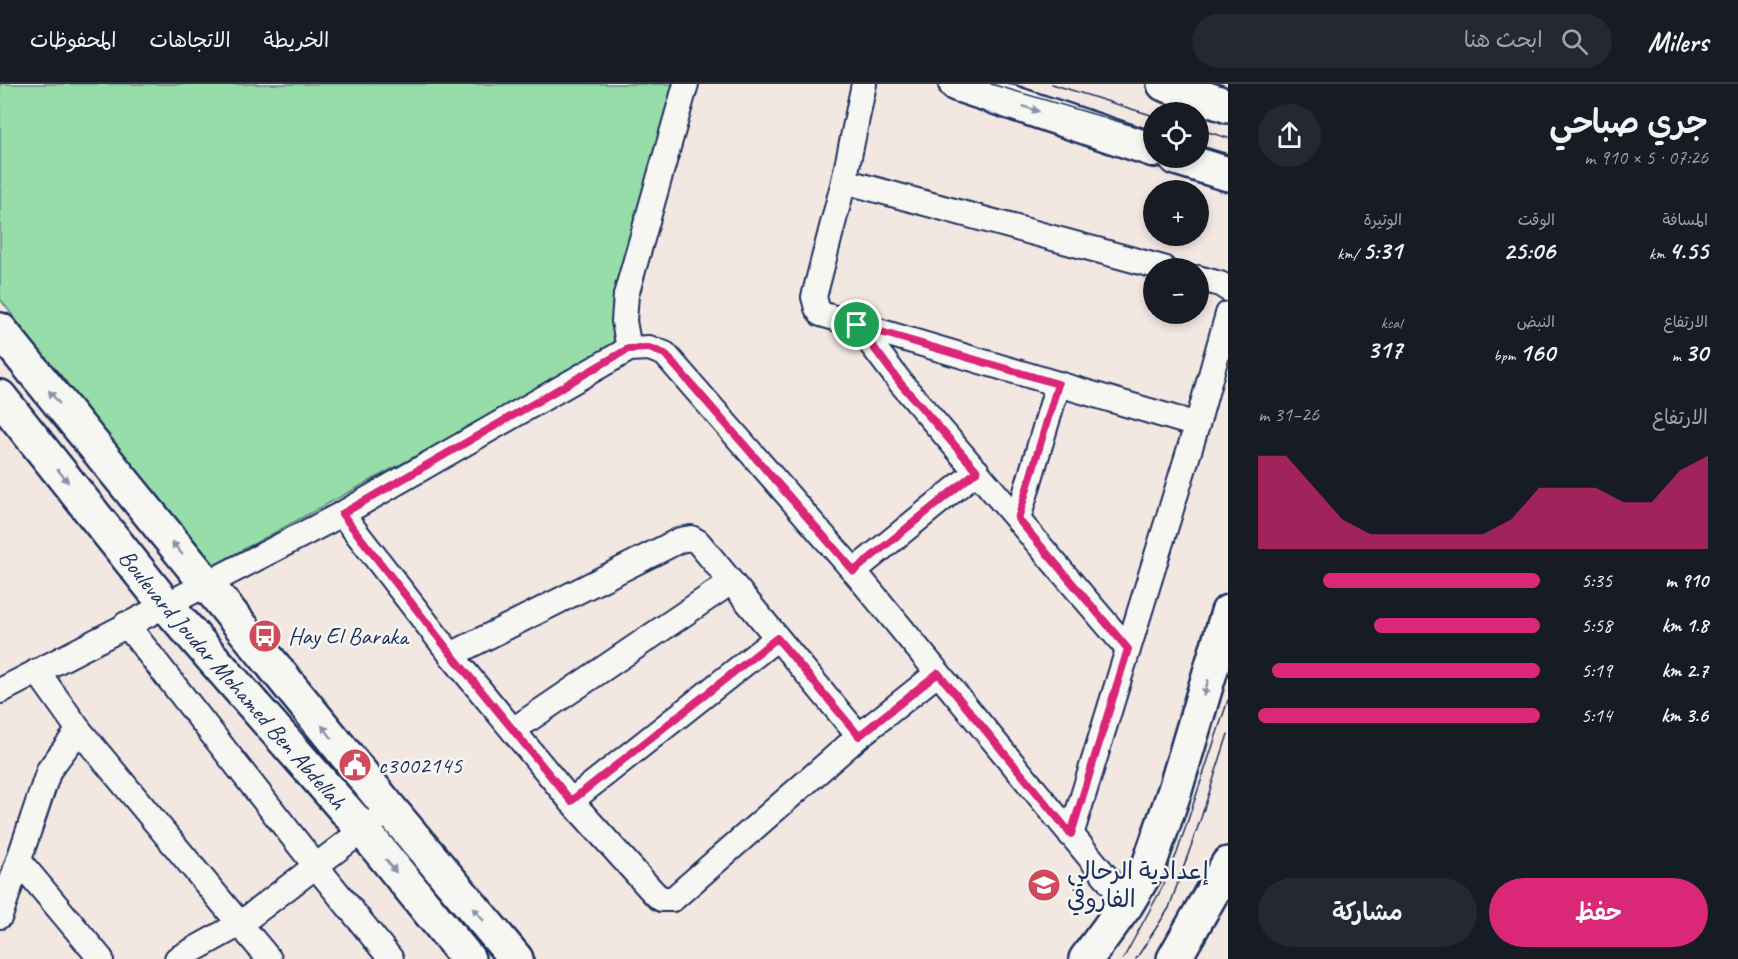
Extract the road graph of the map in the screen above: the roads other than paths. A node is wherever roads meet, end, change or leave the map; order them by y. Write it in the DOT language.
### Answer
graph roads {
  1 [pos="686,84"];
  2 [pos="864,84"];
  3 [pos="956,84"];
  4 [pos="1174,85"];
  5 [pos="1228,106"];
  6 [pos="1143,146"];
  7 [pos="1208,168"];
  8 [pos="1228,174"];
  9 [pos="844,181"];
  10 [pos="1143,263"];
  11 [pos="1209,281"];
  12 [pos="1228,289"];
  13 [pos="1228,314"];
  14 [pos="857,325"];
  15 [pos="0,330"];
  16 [pos="628,349"];
  17 [pos="1058,384"];
  18 [pos="0,397"];
  19 [pos="1197,425"];
  20 [pos="977,471"];
  21 [pos="342,514"];
  22 [pos="1018,519"];
  23 [pos="854,571"];
  24 [pos="731,582"];
  25 [pos="206,583"];
  26 [pos="165,604"];
  27 [pos="1228,612"];
  28 [pos="126,624"];
  29 [pos="777,638"];
  30 [pos="1128,649"];
  31 [pos="452,655"];
  32 [pos="37,670"];
  33 [pos="938,673"];
  34 [pos="0,691"];
  35 [pos="79,730"];
  36 [pos="513,730"];
  37 [pos="859,736"];
  38 [pos="571,801"];
  39 [pos="390,809"];
  40 [pos="363,830"];
  41 [pos="1071,834"];
  42 [pos="19,861"];
  43 [pos="1228,864"];
  44 [pos="315,865"];
  45 [pos="1126,905"];
  46 [pos="0,916"];
  47 [pos="240,924"];
  48 [pos="101,959"];
  49 [pos="177,959"];
  50 [pos="269,959"];
  51 [pos="391,959"];
  52 [pos="468,959"];
  53 [pos="516,959"];
  54 [pos="1086,959"];
  55 [pos="1174,959"];
  1 -- 16 [label="street"];
  2 -- 9 [label="street"];
  3 -- 6 [label="main road, one-way"];
  4 -- 5 [label="main road"];
  7 -- 8 [label="main road"];
  9 -- 10 [label="street"];
  9 -- 14 [label="street"];
  11 -- 12 [label="street"];
  13 -- 19 [label="street"];
  14 -- 17 [label="street"];
  14 -- 20 [label="street"];
  25 -- 15 [label="main road, Boulevard Joudar Mohamed Ben Abdellah, one-way"];
  16 -- 21 [label="street"];
  16 -- 23 [label="street"];
  17 -- 19 [label="street"];
  17 -- 22 [label="street"];
  18 -- 26 [label="main road, Boulevard Joudar Mohamed Ben Abdellah, one-way"];
  19 -- 30 [label="street"];
  20 -- 22 [label="street"];
  20 -- 23 [label="street"];
  21 -- 25 [label="street"];
  21 -- 31 [label="street"];
  22 -- 30 [label="street"];
  23 -- 33 [label="street"];
  24 -- 29 [label="street"];
  24 -- 31 [label="street"];
  24 -- 36 [label="street"];
  25 -- 26 [label="street"];
  39 -- 25 [label="main road, Boulevard Joudar Mohamed Ben Abdellah, one-way"];
  26 -- 28 [label="street"];
  26 -- 40 [label="main road, Boulevard Joudar Mohamed Ben Abdellah"];
  27 -- 45 [label="main road, one-way"];
  28 -- 32 [label="street"];
  28 -- 44 [label="street"];
  29 -- 37 [label="street"];
  29 -- 38 [label="street"];
  30 -- 41 [label="street"];
  31 -- 36 [label="street"];
  32 -- 34 [label="street"];
  32 -- 35 [label="street"];
  33 -- 37 [label="street"];
  33 -- 41 [label="street"];
  35 -- 42 [label="street"];
  35 -- 47 [label="street"];
  36 -- 38 [label="street"];
  37 -- 38 [label="street"];
  39 -- 40 [label="street"];
  53 -- 39 [label="main road, Boulevard Joudar Mohamed Ben Abdellah, one-way"];
  40 -- 44 [label="street"];
  40 -- 52 [label="main road, Boulevard Joudar Mohamed Ben Abdellah, one-way"];
  41 -- 45 [label="street"];
  42 -- 46 [label="street"];
  42 -- 48 [label="street"];
  43 -- 55 [label="main road"];
  44 -- 47 [label="street"];
  44 -- 51 [label="street"];
  45 -- 54 [label="main road"];
  47 -- 49 [label="street"];
  47 -- 50 [label="street"];
}
